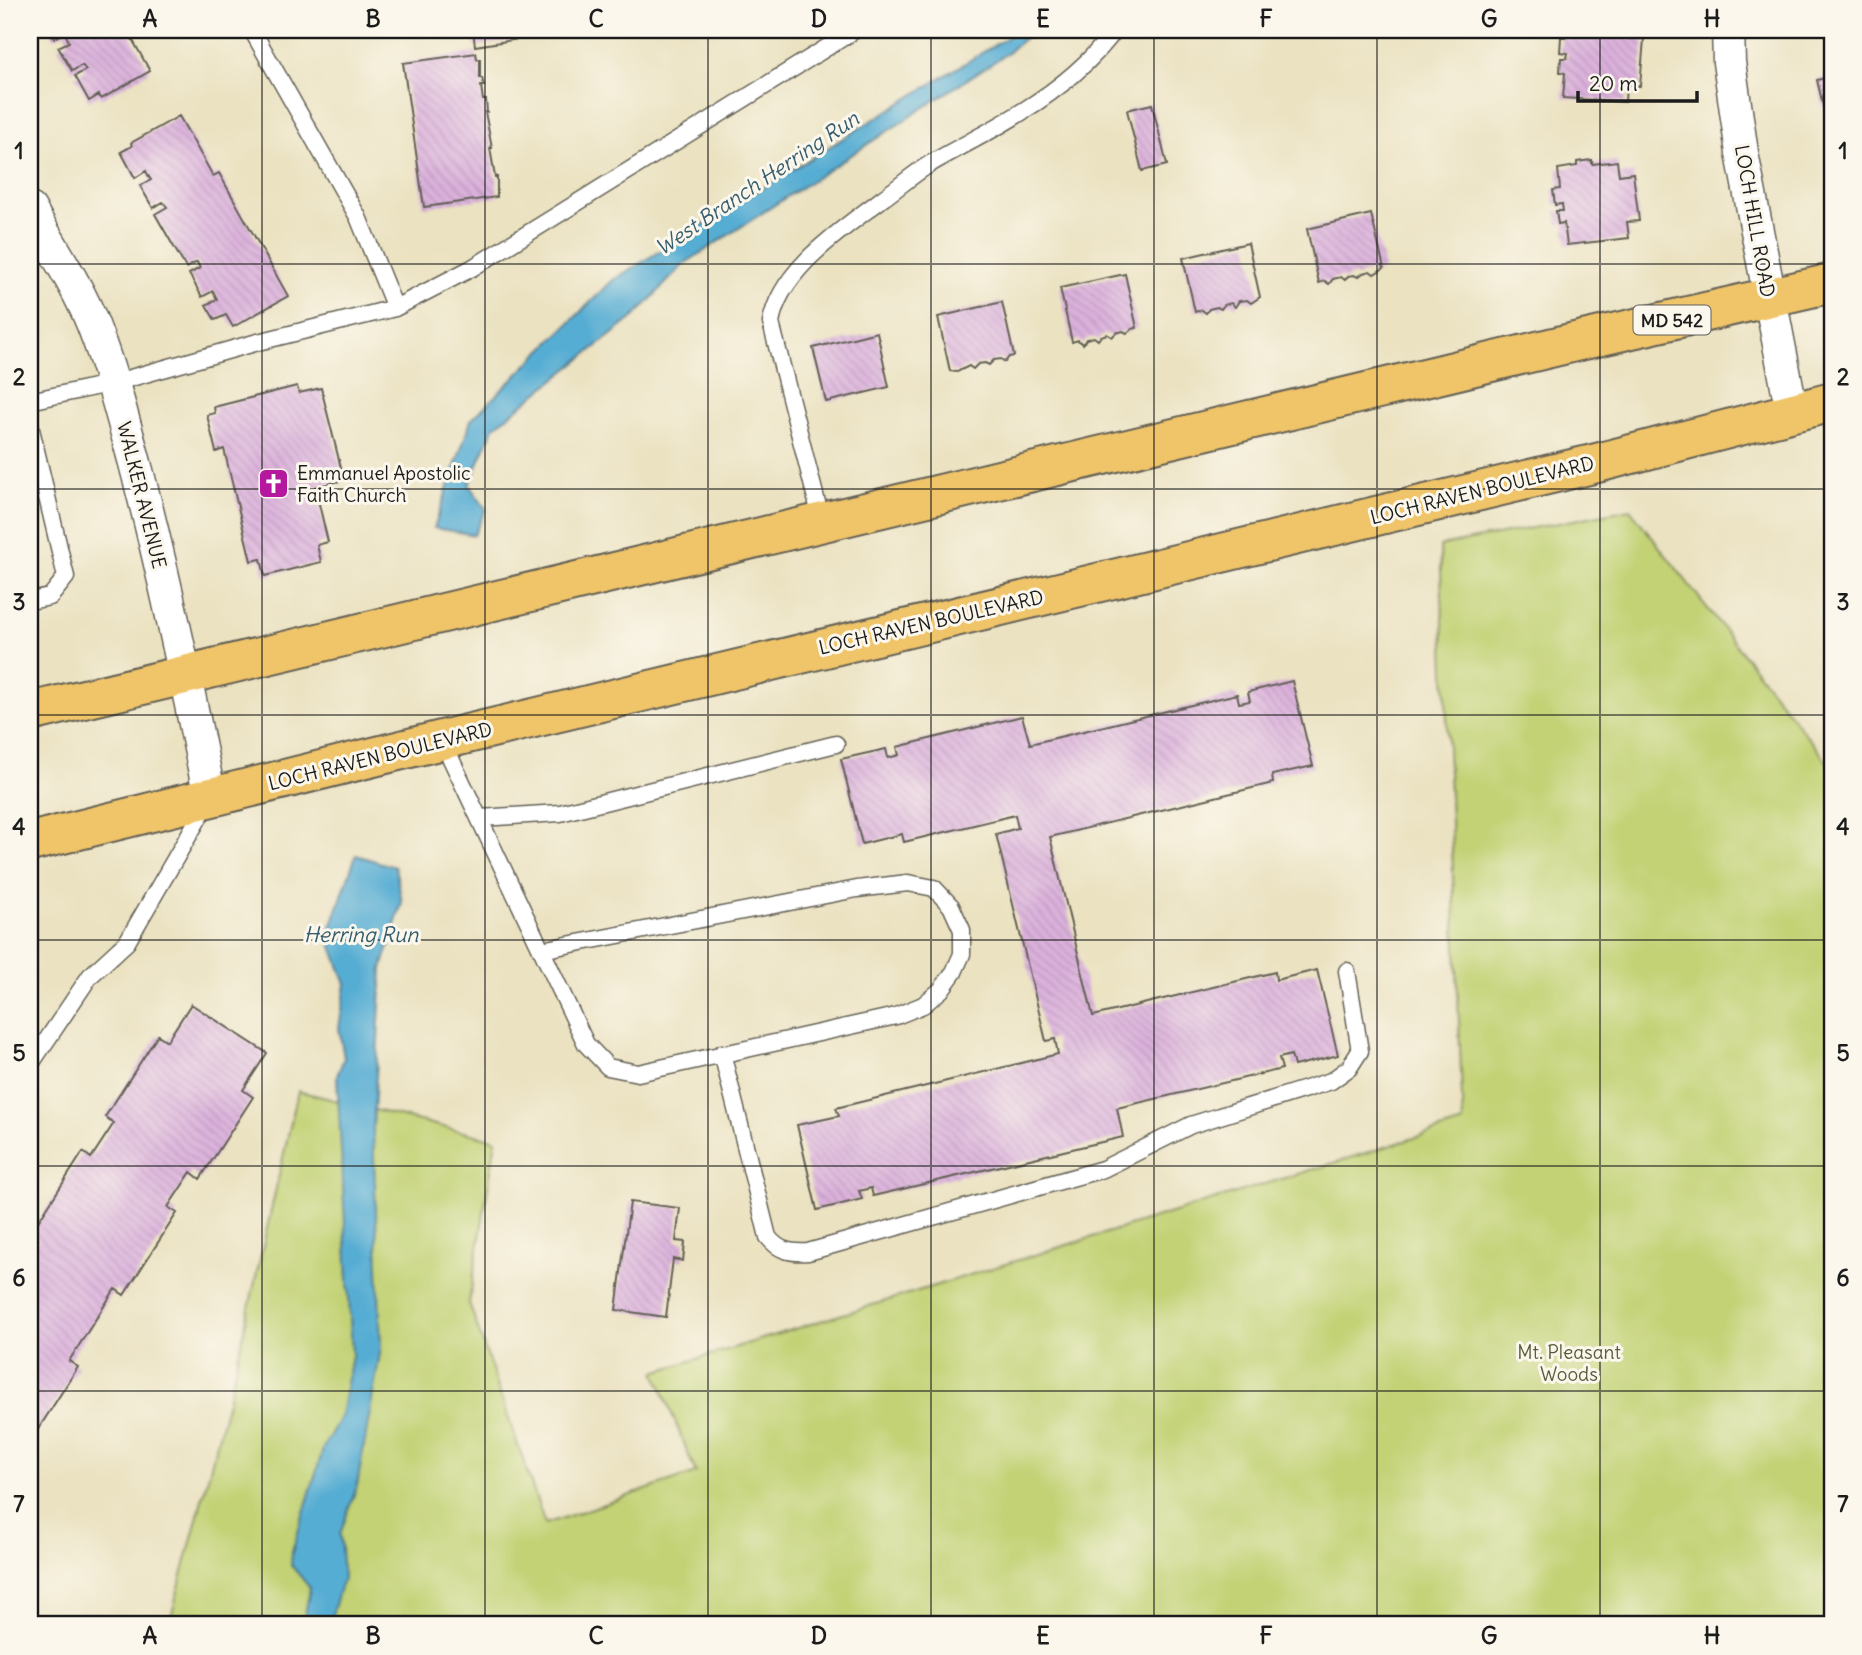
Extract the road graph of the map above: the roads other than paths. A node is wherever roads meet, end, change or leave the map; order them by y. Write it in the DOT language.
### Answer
graph roads {
  1 [pos="252,30"];
  2 [pos="855,30"];
  3 [pos="1115,30"];
  4 [pos="1728,30"];
  5 [pos="30,209"];
  6 [pos="1832,283"];
  7 [pos="1769,298"];
  8 [pos="395,309"];
  9 [pos="113,383"];
  10 [pos="30,401"];
  11 [pos="1832,402"];
  12 [pos="1792,412"];
  13 [pos="30,425"];
  14 [pos="36,479"];
  15 [pos="822,522"];
  16 [pos="30,601"];
  17 [pos="185,675"];
  18 [pos="30,712"];
  19 [pos="442,740"];
  20 [pos="836,744"];
  21 [pos="210,798"];
  22 [pos="480,818"];
  23 [pos="30,842"];
  24 [pos="541,950"];
  25 [pos="1347,971"];
  26 [pos="722,1053"];
  27 [pos="30,1065"];
  1 -- 8 [label="lane"];
  2 -- 8 [label="lane"];
  3 -- 15 [label="lane"];
  4 -- 7 [label="street, LOCH HILL ROAD"];
  5 -- 9 [label="street, WALKER AVENUE"];
  6 -- 7 [label="main road, MD 542"];
  7 -- 12 [label="street, LOCH HILL ROAD"];
  7 -- 15 [label="main road, MD 542"];
  8 -- 9 [label="lane"];
  9 -- 10 [label="lane"];
  9 -- 17 [label="street, WALKER AVENUE"];
  11 -- 12 [label="main road, LOCH RAVEN BOULEVARD"];
  12 -- 19 [label="main road, LOCH RAVEN BOULEVARD"];
  13 -- 14 [label="lane"];
  14 -- 16 [label="lane"];
  15 -- 17 [label="main road"];
  17 -- 18 [label="main road"];
  17 -- 21 [label="street, WALKER AVENUE"];
  19 -- 21 [label="main road, LOCH RAVEN BOULEVARD"];
  19 -- 22 [label="lane"];
  20 -- 22 [label="lane"];
  21 -- 23 [label="main road, LOCH RAVEN BOULEVARD"];
  21 -- 27 [label="lane"];
  22 -- 24 [label="lane"];
  24 -- 26 [label="lane"];
  24 -- 26 [label="lane"];
  25 -- 26 [label="lane"];
}
